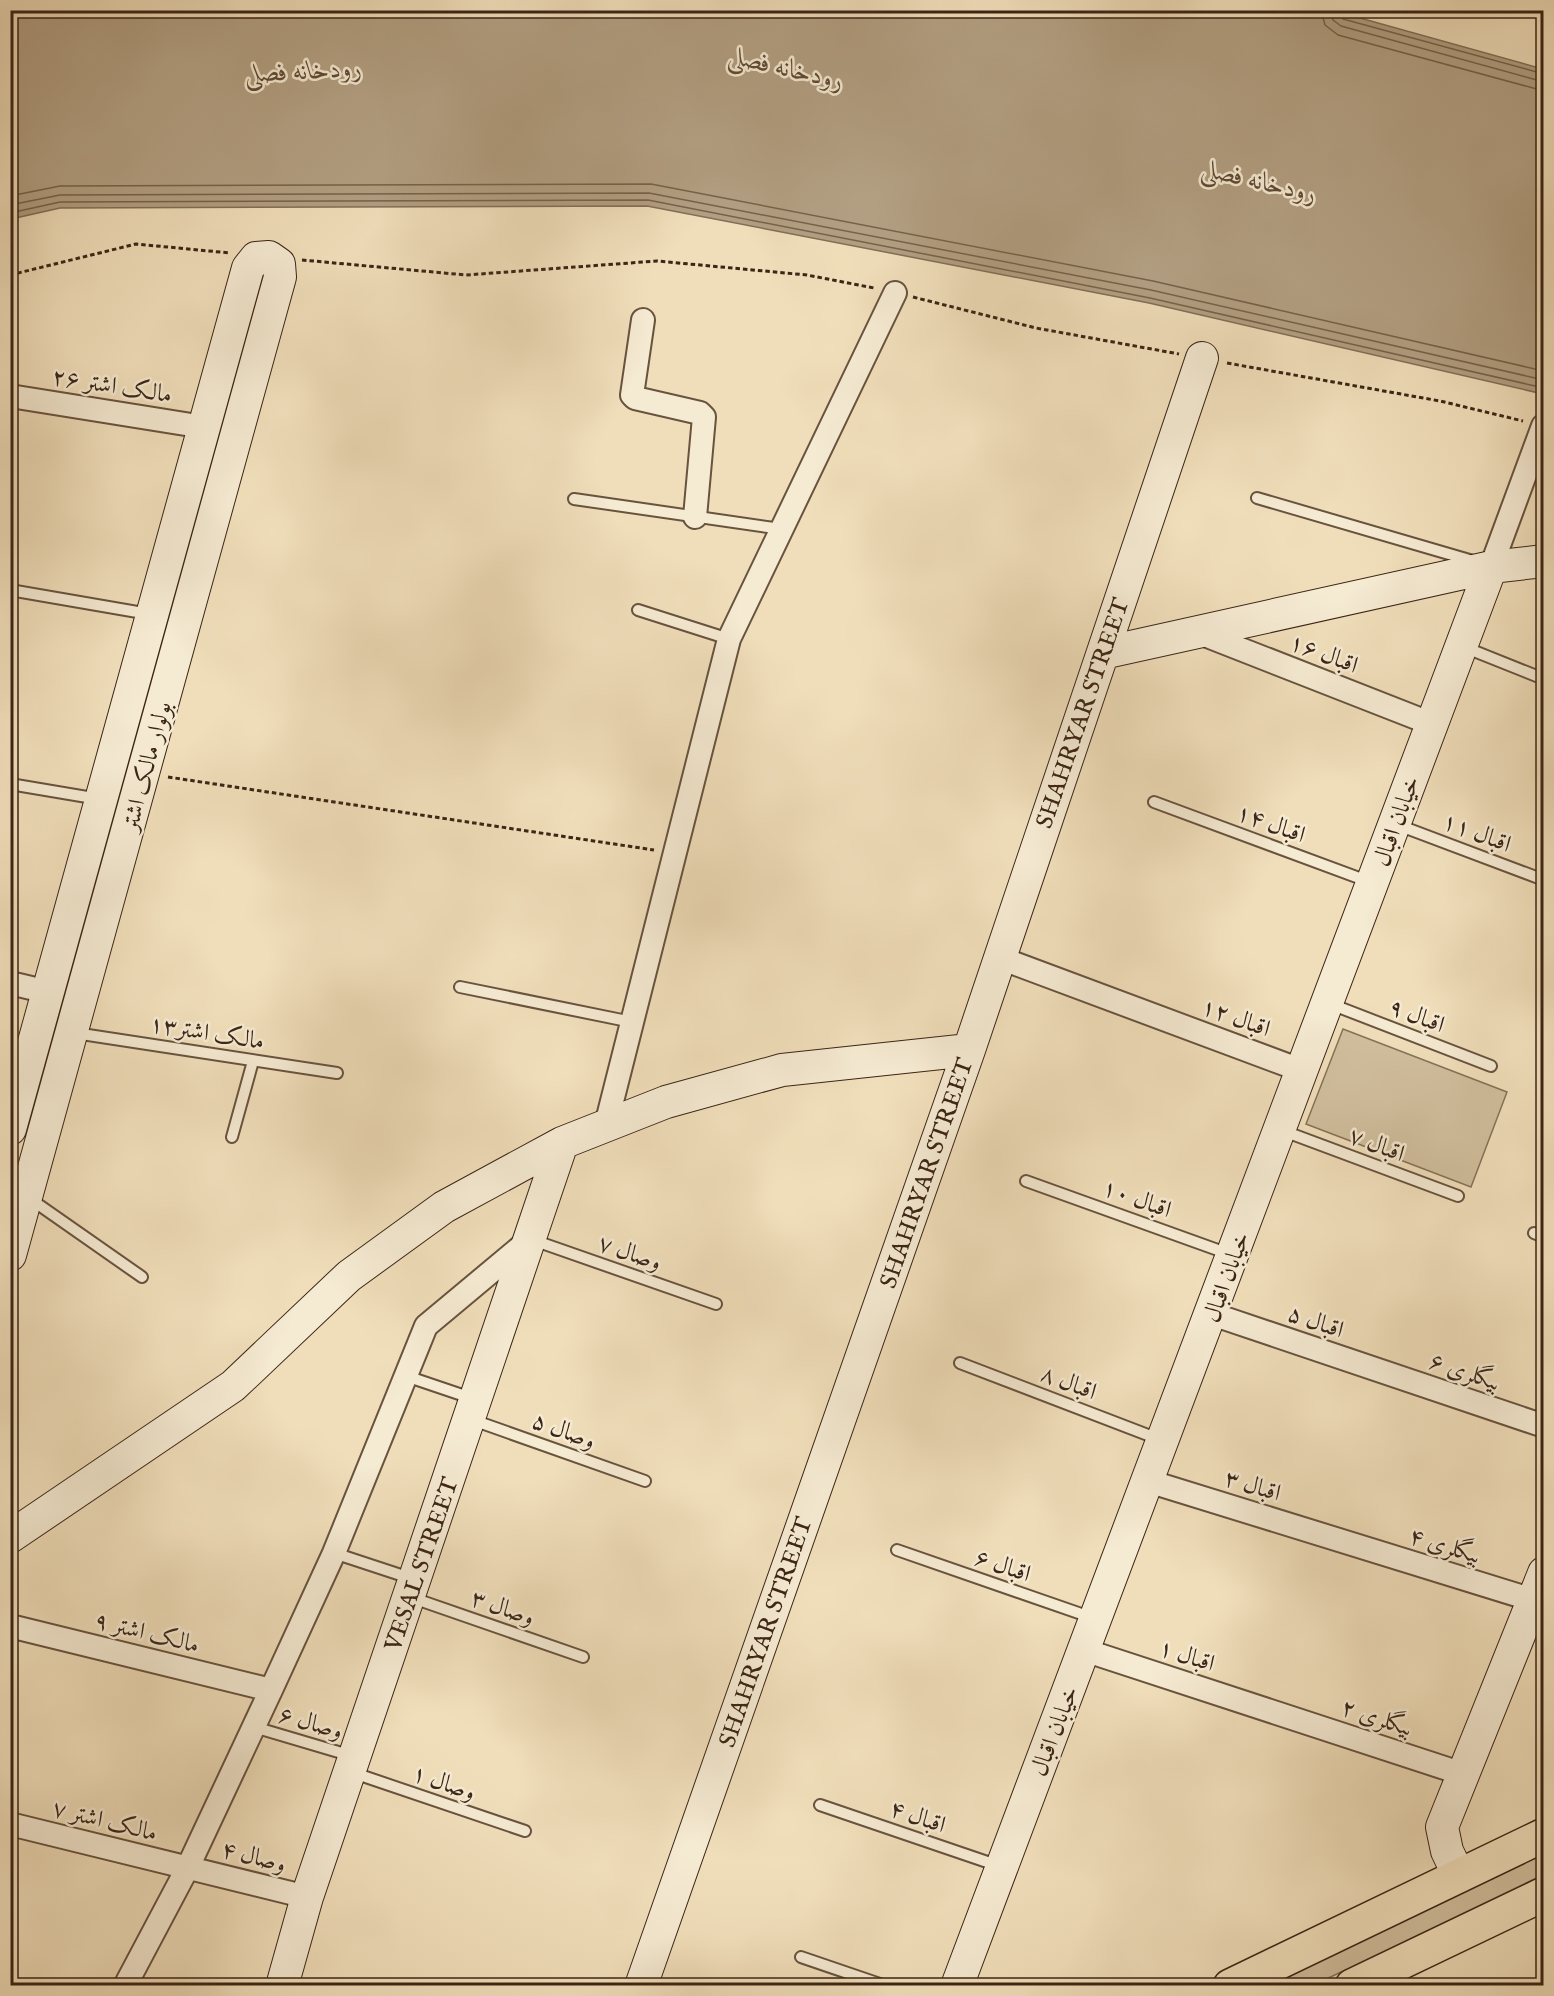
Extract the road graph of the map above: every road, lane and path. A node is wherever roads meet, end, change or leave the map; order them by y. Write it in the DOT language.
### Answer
graph roads {
  1 [pos="239,261"];
  2 [pos="291,268"];
  3 [pos="10,275"];
  4 [pos="895,293"];
  5 [pos="643,320"];
  6 [pos="1202,358"];
  7 [pos="10,396"];
  8 [pos="1543,426"];
  9 [pos="204,428"];
  10 [pos="1257,498"];
  11 [pos="574,499"];
  12 [pos="695,517"];
  13 [pos="781,529"];
  14 [pos="1544,561"];
  15 [pos="1491,567"];
  16 [pos="10,590"];
  17 [pos="638,610"];
  18 [pos="152,615"];
  19 [pos="1197,632"];
  20 [pos="729,639"];
  21 [pos="1461,645"];
  22 [pos="1103,653"];
  23 [pos="1544,679"];
  24 [pos="1432,724"];
  25 [pos="144,773"];
  26 [pos="10,784"];
  27 [pos="101,799"];
  28 [pos="1154,802"];
  29 [pos="1395,824"];
  30 [pos="675,853"];
  31 [pos="1544,880"];
  32 [pos="1373,883"];
  33 [pos="75,896"];
  34 [pos="108,904"];
  35 [pos="1000,958"];
  36 [pos="10,983"];
  37 [pos="460,987"];
  38 [pos="48,992"];
  39 [pos="1328,1003"];
  40 [pos="632,1022"];
  41 [pos="72,1032"];
  42 [pos="969,1050"];
  43 [pos="254,1060"];
  44 [pos="1491,1066"];
  45 [pos="1303,1071"];
  46 [pos="337,1073"];
  47 [pos="606,1125"];
  48 [pos="10,1129"];
  49 [pos="1280,1130"];
  50 [pos="232,1137"];
  51 [pos="562,1143"];
  52 [pos="1026,1181"];
  53 [pos="27,1196"];
  54 [pos="1458,1196"];
  55 [pos="530,1239"];
  56 [pos="10,1254"];
  57 [pos="1233,1255"];
  58 [pos="142,1277"];
  59 [pos="716,1304"];
  60 [pos="1212,1314"];
  61 [pos="960,1363"];
  62 [pos="406,1376"];
  63 [pos="1403,1379"];
  64 [pos="473,1409"];
  65 [pos="1544,1426"];
  66 [pos="1164,1441"];
  67 [pos="645,1481"];
  68 [pos="1148,1481"];
  69 [pos="10,1537"];
  70 [pos="1341,1541"];
  71 [pos="897,1550"];
  72 [pos="334,1553"];
  73 [pos="1538,1586"];
  74 [pos="412,1588"];
  75 [pos="1096,1620"];
  76 [pos="10,1626"];
  77 [pos="1084,1650"];
  78 [pos="583,1657"];
  79 [pos="271,1690"];
  80 [pos="1274,1712"];
  81 [pos="254,1727"];
  82 [pos="353,1764"];
  83 [pos="1463,1774"];
  84 [pos="820,1805"];
  85 [pos="10,1824"];
  86 [pos="525,1831"];
  87 [pos="1544,1835"];
  88 [pos="188,1868"];
  89 [pos="1002,1868"];
  90 [pos="1459,1876"];
  91 [pos="1544,1894"];
  92 [pos="307,1897"];
  93 [pos="801,1957"];
  94 [pos="125,1986"];
  95 [pos="282,1986"];
  96 [pos="641,1986"];
  97 [pos="886,1986"];
  98 [pos="957,1986"];
  99 [pos="1230,1986"];
  100 [pos="1352,1986"];
  1 -- 2 [label="street"];
  1 -- 3 [label="path"];
  1 -- 9 [label="street, بولوار مالک اشتر"];
  2 -- 4 [label="path"];
  2 -- 25 [label="street, بولوار مالک اشتر"];
  4 -- 6 [label="path"];
  4 -- 13 [label="street"];
  5 -- 12 [label="street"];
  6 -- 8 [label="path"];
  6 -- 22 [label="street, SHAHRYAR STREET"];
  7 -- 9 [label="street, مالک اشتر ۲۶"];
  8 -- 15 [label="street"];
  9 -- 18 [label="street, بولوار مالک اشتر"];
  10 -- 15 [label="lane"];
  11 -- 12 [label="lane"];
  12 -- 13 [label="lane"];
  13 -- 20 [label="street"];
  14 -- 15 [label="street"];
  15 -- 19 [label="street"];
  15 -- 21 [label="street, خیابان اقبال"];
  16 -- 18 [label="lane"];
  17 -- 20 [label="lane"];
  18 -- 27 [label="street, بولوار مالک اشتر"];
  19 -- 22 [label="street"];
  19 -- 24 [label="street, اقبال ۱۶"];
  20 -- 30 [label="street"];
  21 -- 23 [label="lane"];
  21 -- 24 [label="street, خیابان اقبال"];
  22 -- 35 [label="street, SHAHRYAR STREET"];
  24 -- 29 [label="street, خیابان اقبال"];
  25 -- 30 [label="path"];
  25 -- 34 [label="street, بولوار مالک اشتر"];
  26 -- 27 [label="lane"];
  27 -- 33 [label="street, بولوار مالک اشتر"];
  28 -- 32 [label="lane, اقبال ۱۴"];
  29 -- 31 [label="lane, اقبال ۱۱"];
  29 -- 32 [label="street, خیابان اقبال"];
  30 -- 40 [label="street"];
  32 -- 39 [label="street, خیابان اقبال"];
  33 -- 34 [label="street"];
  33 -- 38 [label="street, بولوار مالک اشتر"];
  34 -- 41 [label="street, بولوار مالک اشتر"];
  35 -- 42 [label="street, SHAHRYAR STREET"];
  35 -- 45 [label="street, اقبال ۱۲"];
  36 -- 38 [label="street"];
  37 -- 40 [label="lane"];
  38 -- 48 [label="street, بولوار مالک اشتر"];
  39 -- 44 [label="lane, اقبال ۹"];
  39 -- 45 [label="street, خیابان اقبال"];
  40 -- 47 [label="street"];
  41 -- 43 [label="lane, مالک اشتر۱۳"];
  41 -- 53 [label="street, بولوار مالک اشتر"];
  42 -- 47 [label="street"];
  42 -- 96 [label="street, SHAHRYAR STREET"];
  43 -- 46 [label="lane, مالک اشتر۱۳"];
  43 -- 50 [label="lane"];
  45 -- 49 [label="street, خیابان اقبال"];
  47 -- 51 [label="street"];
  49 -- 54 [label="lane, اقبال ۷"];
  49 -- 57 [label="street, خیابان اقبال"];
  51 -- 55 [label="street, VESAL STREET"];
  51 -- 69 [label="street"];
  52 -- 57 [label="lane, اقبال ۱۰"];
  53 -- 56 [label="street, بولوار مالک اشتر"];
  53 -- 58 [label="lane"];
  55 -- 59 [label="lane, وصال ۷"];
  55 -- 62 [label="street"];
  55 -- 64 [label="street, VESAL STREET"];
  57 -- 60 [label="street, خیابان اقبال"];
  60 -- 63 [label="street, اقبال ۵"];
  60 -- 66 [label="street, خیابان اقبال"];
  61 -- 66 [label="lane, اقبال ۸"];
  62 -- 64 [label="lane, وصال ۵"];
  62 -- 72 [label="street"];
  63 -- 65 [label="street, بیگلری ۶"];
  64 -- 67 [label="lane, وصال ۵"];
  64 -- 74 [label="street, VESAL STREET"];
  66 -- 68 [label="street, خیابان اقبال"];
  68 -- 70 [label="street, اقبال ۳"];
  68 -- 75 [label="street, خیابان اقبال"];
  70 -- 73 [label="street, بیگلری ۴"];
  71 -- 75 [label="lane, اقبال ۶"];
  72 -- 74 [label="lane, وصال ۳"];
  72 -- 79 [label="street"];
  73 -- 83 [label="street"];
  74 -- 78 [label="lane, وصال ۳"];
  74 -- 82 [label="street, VESAL STREET"];
  75 -- 77 [label="street, خیابان اقبال"];
  76 -- 79 [label="street, مالک اشتر ۹"];
  77 -- 80 [label="street, اقبال ۱"];
  77 -- 89 [label="street, خیابان اقبال"];
  79 -- 81 [label="street"];
  80 -- 83 [label="street, بیگلری ۲"];
  81 -- 82 [label="lane, وصال ۶"];
  81 -- 88 [label="street"];
  82 -- 86 [label="lane, وصال ۱"];
  82 -- 92 [label="street, VESAL STREET"];
  83 -- 90 [label="street"];
  84 -- 89 [label="lane, اقبال ۴"];
  85 -- 88 [label="street, مالک اشتر ۷"];
  87 -- 90 [label="main road"];
  88 -- 92 [label="street, وصال ۴"];
  88 -- 94 [label="street"];
  89 -- 98 [label="street, خیابان اقبال"];
  90 -- 99 [label="main road"];
  91 -- 100 [label="main road"];
  92 -- 95 [label="street, VESAL STREET"];
  93 -- 97 [label="lane"];
}
